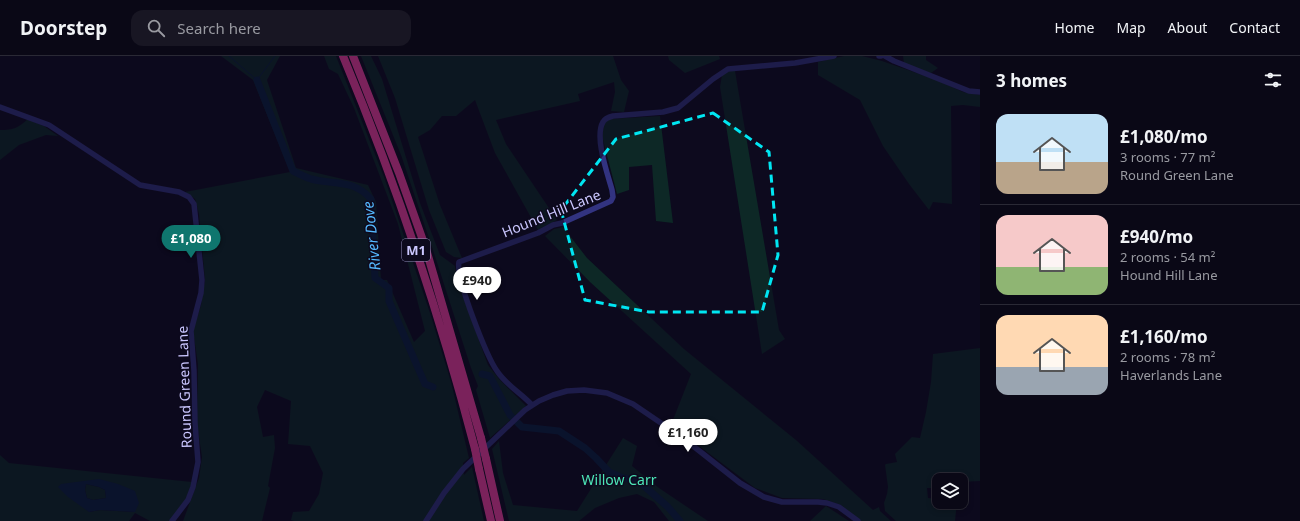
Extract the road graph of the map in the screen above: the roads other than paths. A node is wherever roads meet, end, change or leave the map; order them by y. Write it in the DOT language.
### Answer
graph roads {
  1 [pos="343,56"];
  2 [pos="353,56"];
  3 [pos="834,56"];
  4 [pos="885,56"];
  5 [pos="980,92"];
  6 [pos="0,107"];
  7 [pos="532,405"];
  8 [pos="172,521"];
  9 [pos="426,521"];
  10 [pos="491,521"];
  11 [pos="500,521"];
  12 [pos="858,521"];
  1 -- 10 [label="highway, M1, bridge"];
  2 -- 11 [label="highway, M1, bridge"];
  3 -- 7 [label="street, Hound Hill Lane"];
  4 -- 5 [label="street"];
  6 -- 8 [label="street, Round Green Lane"];
  7 -- 9 [label="street"];
  7 -- 12 [label="street"];
}
